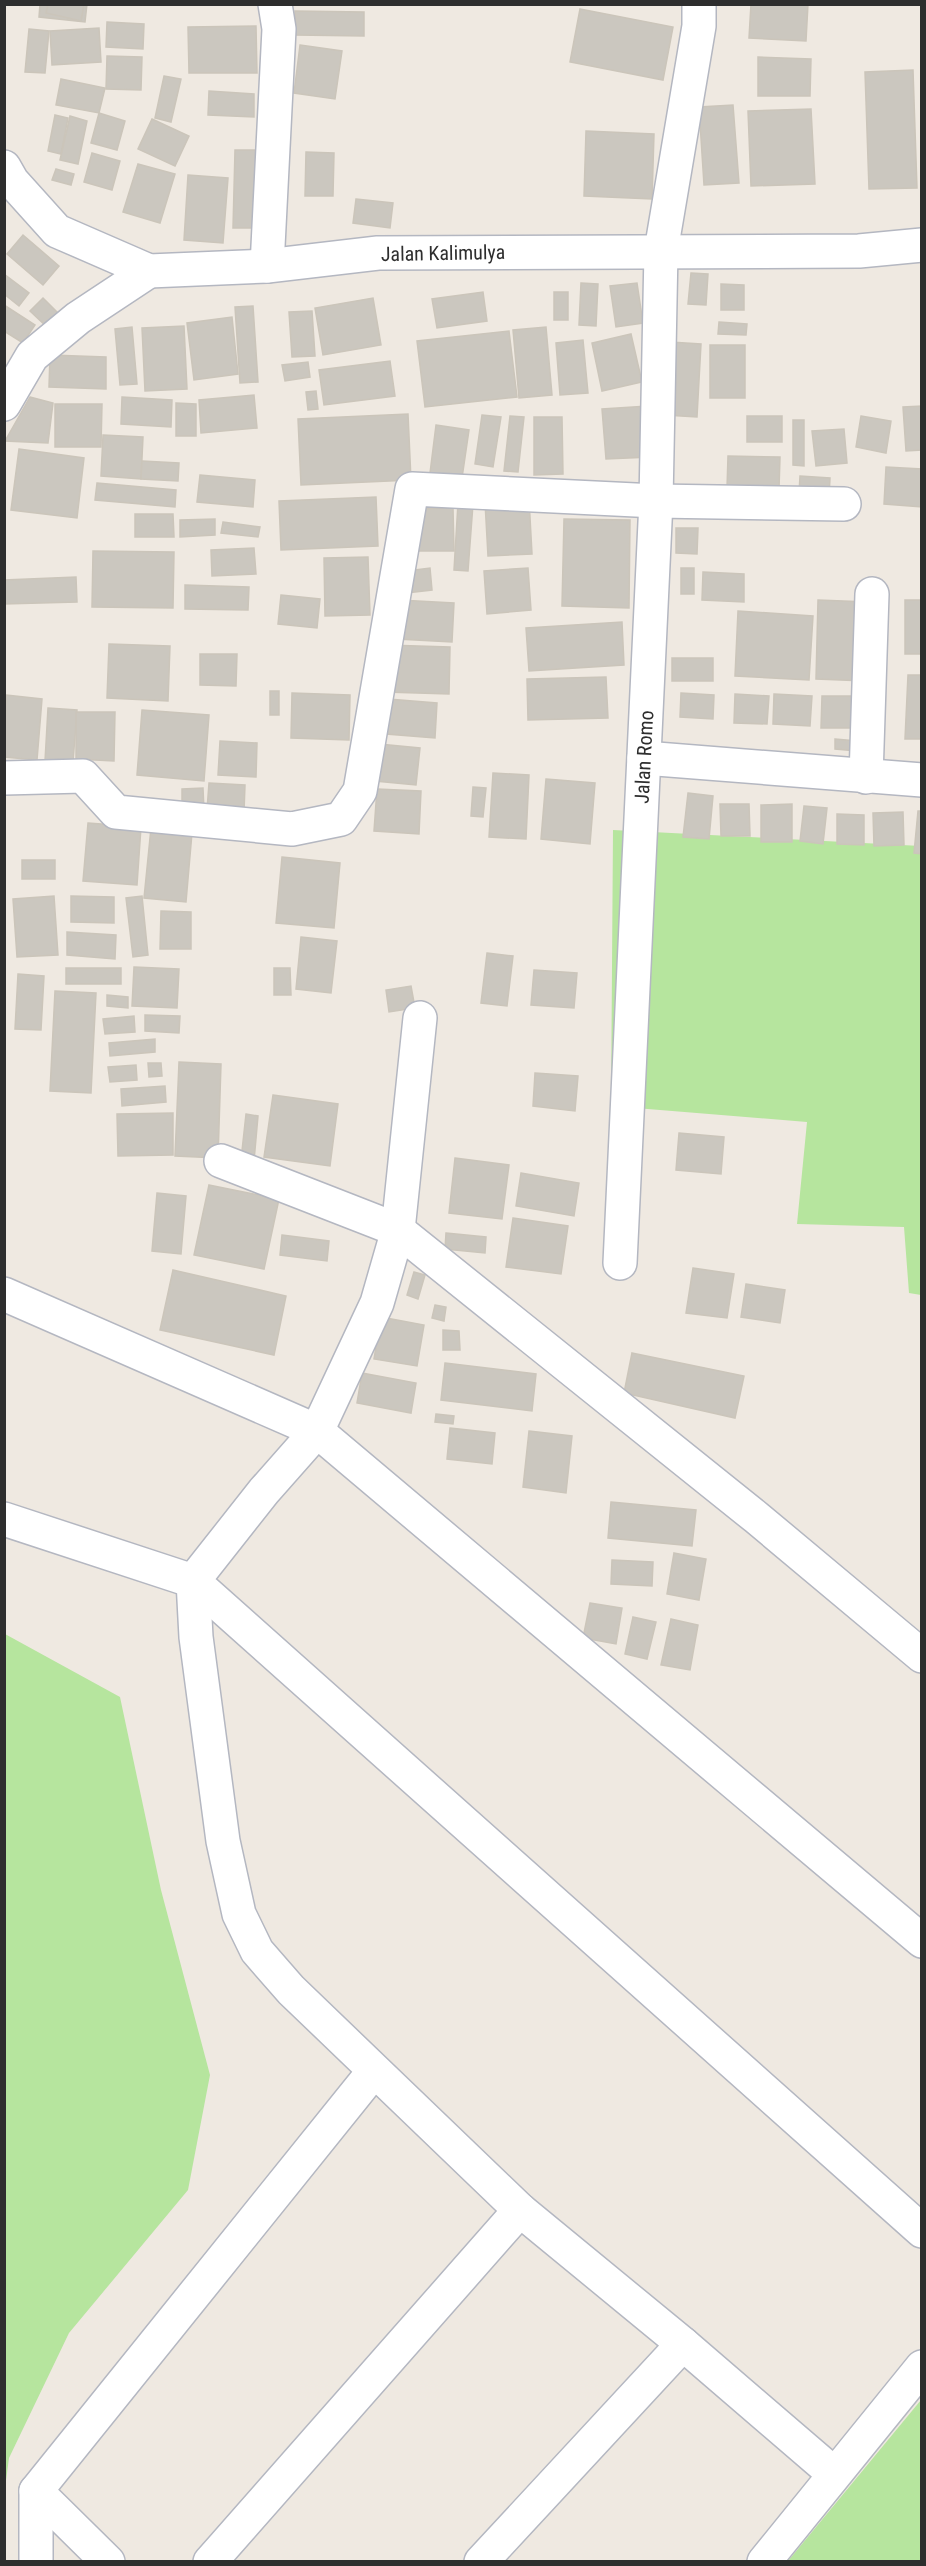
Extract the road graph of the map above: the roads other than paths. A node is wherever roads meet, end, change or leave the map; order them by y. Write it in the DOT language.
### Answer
graph roads {
  1 [pos="275,4"];
  2 [pos="699,4"];
  3 [pos="4,167"];
  4 [pos="921,245"];
  5 [pos="661,250"];
  6 [pos="267,266"];
  7 [pos="149,271"];
  8 [pos="4,404"];
  9 [pos="656,501"];
  10 [pos="844,504"];
  11 [pos="872,594"];
  12 [pos="644,758"];
  13 [pos="866,777"];
  14 [pos="4,778"];
  15 [pos="921,780"];
  16 [pos="420,1018"];
  17 [pos="221,1161"];
  18 [pos="398,1230"];
  19 [pos="620,1263"];
  20 [pos="4,1294"];
  21 [pos="316,1431"];
  22 [pos="4,1519"];
  23 [pos="193,1581"];
  24 [pos="921,1656"];
  25 [pos="921,1941"];
  26 [pos="374,2071"];
  27 [pos="520,2210"];
  28 [pos="921,2231"];
  29 [pos="683,2344"];
  30 [pos="921,2367"];
  31 [pos="833,2473"];
  32 [pos="36,2492"];
  33 [pos="36,2562"];
  34 [pos="108,2562"];
  35 [pos="210,2562"];
  36 [pos="481,2562"];
  37 [pos="764,2562"];
  1 -- 6 [label="street"];
  2 -- 5 [label="street, Jalan Romo"];
  3 -- 7 [label="street, Jalan Kalimulya"];
  4 -- 5 [label="street, Jalan Kalimulya"];
  5 -- 6 [label="street, Jalan Kalimulya"];
  5 -- 9 [label="street, Jalan Romo"];
  6 -- 7 [label="street, Jalan Kalimulya"];
  7 -- 8 [label="street"];
  9 -- 10 [label="street"];
  9 -- 12 [label="street, Jalan Romo"];
  9 -- 14 [label="street"];
  11 -- 13 [label="street"];
  12 -- 13 [label="street"];
  12 -- 19 [label="street, Jalan Romo"];
  13 -- 15 [label="street"];
  16 -- 18 [label="street"];
  17 -- 18 [label="street"];
  18 -- 21 [label="street"];
  18 -- 24 [label="street"];
  20 -- 21 [label="street"];
  21 -- 23 [label="street"];
  21 -- 25 [label="street"];
  22 -- 23 [label="street"];
  23 -- 26 [label="street"];
  23 -- 28 [label="street"];
  26 -- 27 [label="street"];
  26 -- 32 [label="street"];
  27 -- 29 [label="street"];
  27 -- 35 [label="street"];
  29 -- 31 [label="street"];
  29 -- 36 [label="street"];
  30 -- 31 [label="street"];
  31 -- 37 [label="street"];
  32 -- 33 [label="street"];
  32 -- 34 [label="street"];
}
